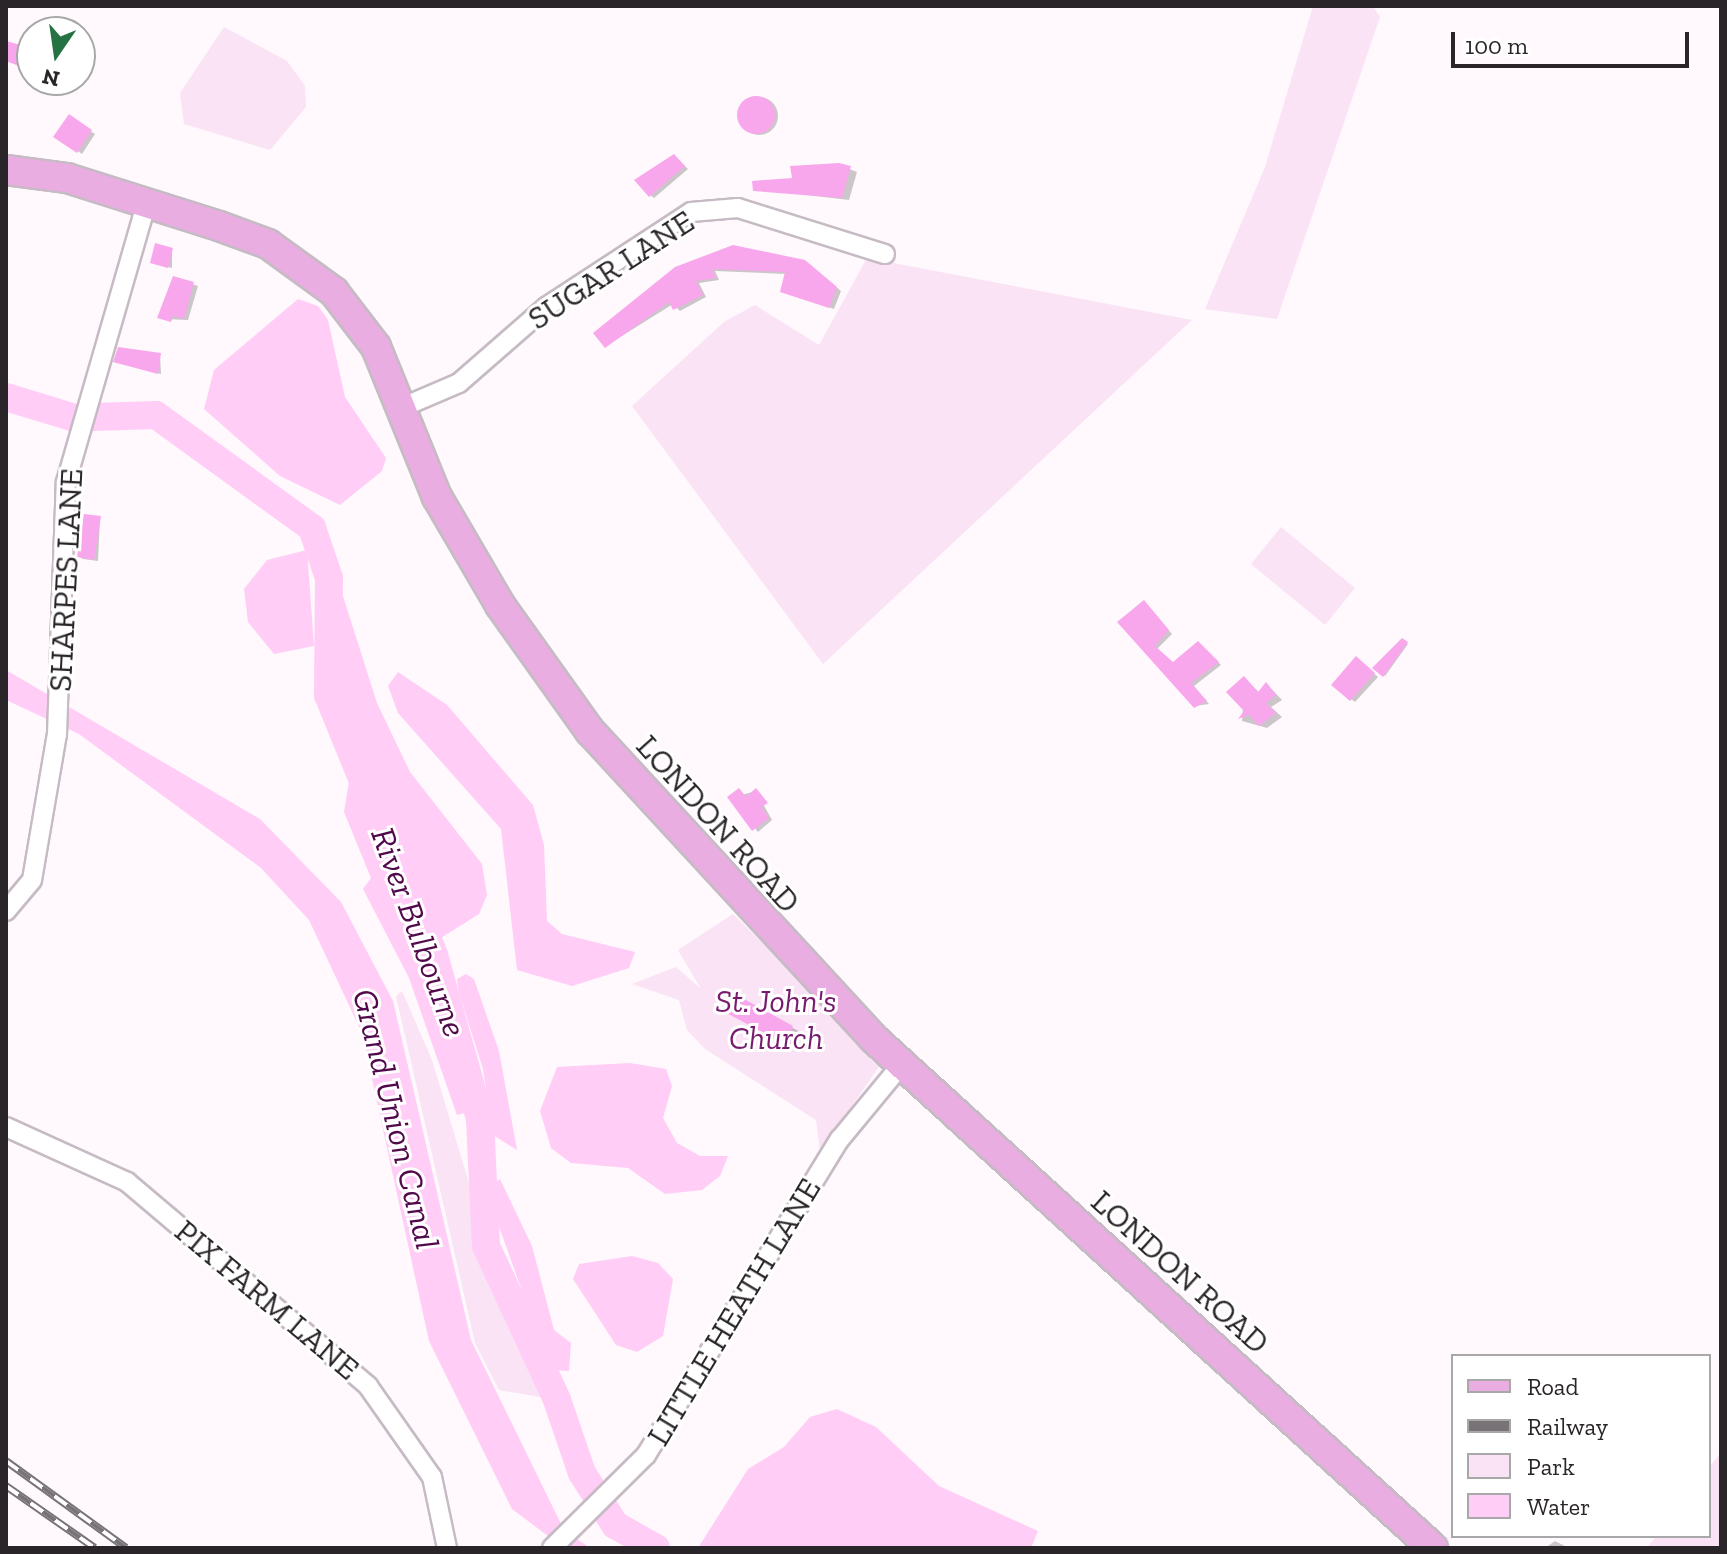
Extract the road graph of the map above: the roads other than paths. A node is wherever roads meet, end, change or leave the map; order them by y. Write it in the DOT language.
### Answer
graph roads {
  1 [pos="6,170"];
  2 [pos="147,201"];
  3 [pos="885,254"];
  4 [pos="403,407"];
  5 [pos="6,911"];
  6 [pos="902,1064"];
  7 [pos="6,1127"];
  8 [pos="447,1548"];
  9 [pos="553,1548"];
  10 [pos="1433,1548"];
  1 -- 2 [label="main road, LONDON ROAD"];
  2 -- 4 [label="main road, LONDON ROAD"];
  2 -- 5 [label="street, SHARPES LANE"];
  3 -- 4 [label="street, SUGAR LANE"];
  4 -- 6 [label="main road, LONDON ROAD"];
  6 -- 9 [label="street, LITTLE HEATH LANE"];
  6 -- 10 [label="main road, LONDON ROAD"];
  7 -- 8 [label="street, PIX FARM LANE"];
}
